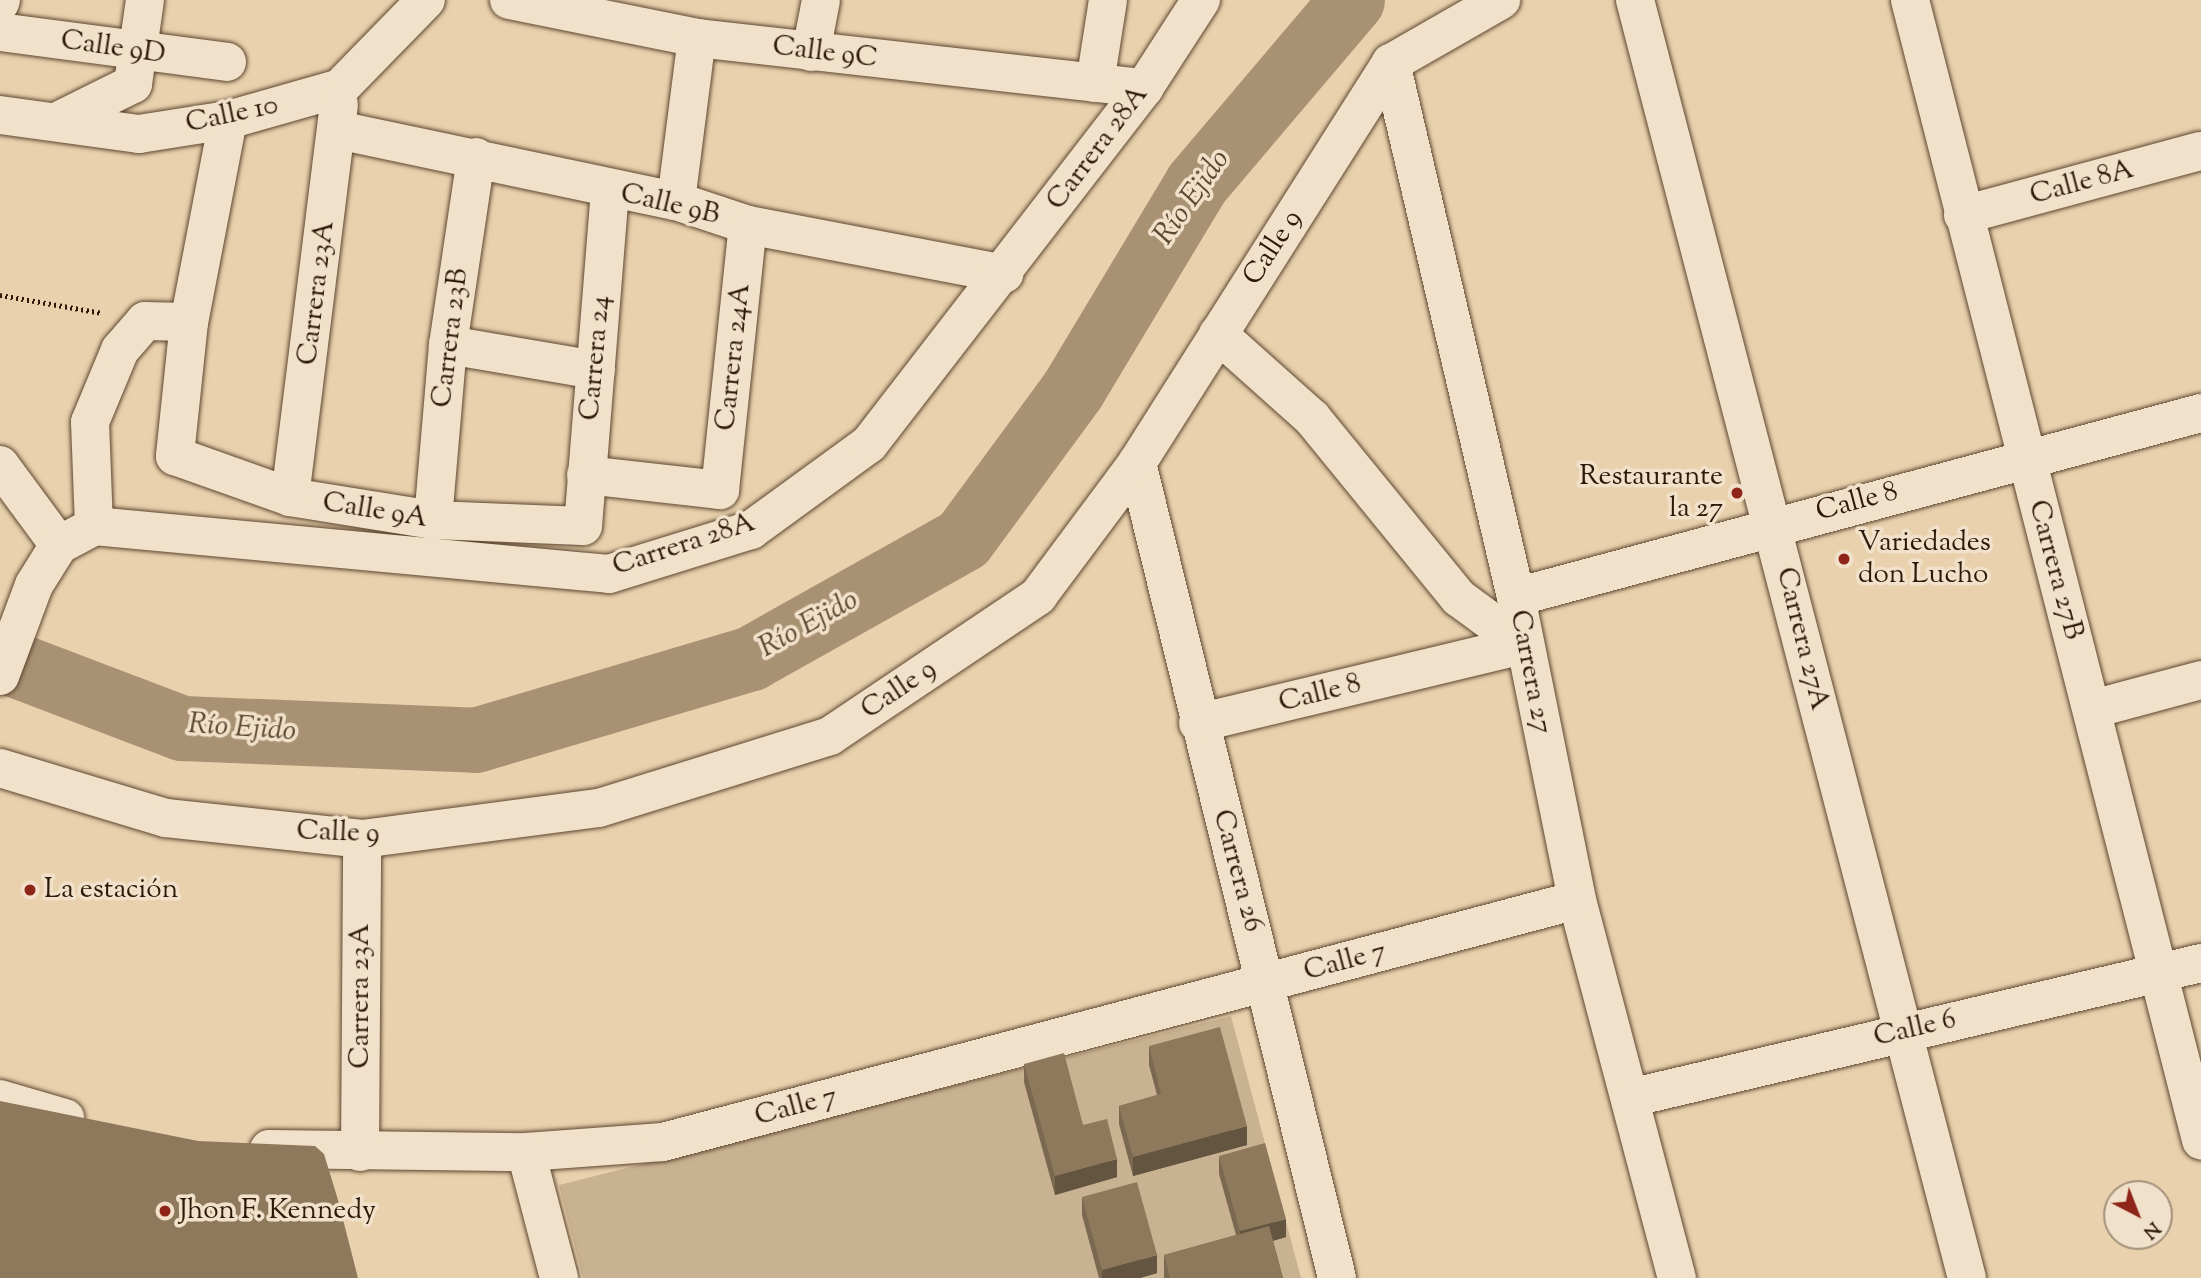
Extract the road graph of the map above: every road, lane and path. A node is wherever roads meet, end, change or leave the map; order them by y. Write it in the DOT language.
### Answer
graph roads {
  1 [pos="145,0"];
  2 [pos="426,0"];
  3 [pos="509,0"];
  4 [pos="821,0"];
  5 [pos="1108,0"];
  6 [pos="1201,0"];
  7 [pos="1501,0"];
  8 [pos="1635,0"];
  9 [pos="1910,0"];
  10 [pos="0,32"];
  11 [pos="697,38"];
  12 [pos="139,52"];
  13 [pos="811,52"];
  14 [pos="227,62"];
  15 [pos="1391,63"];
  16 [pos="1095,83"];
  17 [pos="340,88"];
  18 [pos="1144,88"];
  19 [pos="0,115"];
  20 [pos="228,120"];
  21 [pos="56,122"];
  22 [pos="338,130"];
  23 [pos="2201,151"];
  24 [pos="476,157"];
  25 [pos="610,191"];
  26 [pos="676,201"];
  27 [pos="1963,215"];
  28 [pos="748,225"];
  29 [pos="1004,274"];
  30 [pos="0,295"];
  31 [pos="145,321"];
  32 [pos="189,322"];
  33 [pos="1218,334"];
  34 [pos="448,345"];
  35 [pos="596,370"];
  36 [pos="2201,413"];
  37 [pos="2024,458"];
  38 [pos="1136,463"];
  39 [pos="0,465"];
  40 [pos="586,475"];
  41 [pos="290,498"];
  42 [pos="433,520"];
  43 [pos="1773,524"];
  44 [pos="94,526"];
  45 [pos="583,526"];
  46 [pos="59,545"];
  47 [pos="1516,597"];
  48 [pos="1523,645"];
  49 [pos="0,676"];
  50 [pos="2201,680"];
  51 [pos="2093,709"];
  52 [pos="1198,723"];
  53 [pos="0,768"];
  54 [pos="362,839"];
  55 [pos="1577,900"];
  56 [pos="2201,963"];
  57 [pos="2155,976"];
  58 [pos="1267,983"];
  59 [pos="1900,1032"];
  60 [pos="1630,1098"];
  61 [pos="0,1100"];
  62 [pos="99,1128"];
  63 [pos="2201,1140"];
  64 [pos="232,1147"];
  65 [pos="316,1152"];
  66 [pos="360,1152"];
  67 [pos="526,1152"];
  68 [pos="326,1190"];
  69 [pos="559,1278"];
  70 [pos="1337,1278"];
  71 [pos="1677,1278"];
  72 [pos="1967,1278"];
  1 -- 12 [label="street"];
  2 -- 17 [label="street, Calle 10"];
  3 -- 11 [label="street, Calle 9C"];
  4 -- 13 [label="street"];
  5 -- 16 [label="street"];
  6 -- 18 [label="street, Carrera 28A"];
  7 -- 15 [label="street, Calle 9"];
  8 -- 43 [label="street, Carrera 27A"];
  9 -- 27 [label="street, Carrera 27B"];
  10 -- 12 [label="street, Calle 9D"];
  11 -- 13 [label="street, Calle 9C"];
  11 -- 26 [label="street"];
  12 -- 14 [label="street, Calle 9D"];
  12 -- 21 [label="street"];
  13 -- 16 [label="street, Calle 9C"];
  15 -- 33 [label="street, Calle 9"];
  15 -- 47 [label="street, Carrera 27"];
  16 -- 18 [label="street, Calle 9C"];
  17 -- 20 [label="street, Calle 10"];
  17 -- 22 [label="street, Carrera 23A"];
  18 -- 29 [label="street, Carrera 28A"];
  19 -- 21 [label="street, Calle 10"];
  20 -- 21 [label="street, Calle 10"];
  20 -- 32 [label="street"];
  22 -- 24 [label="street, Calle 9B"];
  22 -- 41 [label="street, Carrera 23A"];
  23 -- 27 [label="street, Calle 8A"];
  24 -- 25 [label="street, Calle 9B"];
  24 -- 34 [label="street, Carrera 23B"];
  25 -- 26 [label="street, Calle 9B"];
  25 -- 35 [label="street, Carrera 24"];
  26 -- 28 [label="street, Calle 9B"];
  27 -- 37 [label="street, Carrera 27B"];
  28 -- 29 [label="street, Calle 9B"];
  28 -- 40 [label="street, Carrera 24A"];
  29 -- 44 [label="street, Carrera 28A"];
  30 -- 31 [label="path"];
  31 -- 32 [label="street"];
  31 -- 44 [label="street"];
  32 -- 41 [label="street, Calle 9A"];
  33 -- 38 [label="street, Calle 9"];
  33 -- 48 [label="street"];
  34 -- 35 [label="street"];
  34 -- 42 [label="street, Carrera 23B"];
  35 -- 40 [label="street, Carrera 24"];
  36 -- 37 [label="street, Calle 8"];
  37 -- 43 [label="street, Calle 8"];
  37 -- 51 [label="street, Carrera 27B"];
  38 -- 52 [label="street, Carrera 26"];
  38 -- 54 [label="street, Calle 9"];
  39 -- 46 [label="street"];
  40 -- 45 [label="street, Carrera 24"];
  41 -- 42 [label="street, Calle 9A"];
  42 -- 45 [label="street, Calle 9A"];
  43 -- 47 [label="street, Calle 8"];
  43 -- 59 [label="street, Carrera 27A"];
  44 -- 46 [label="street"];
  46 -- 49 [label="street"];
  47 -- 48 [label="street, Carrera 27"];
  48 -- 52 [label="street, Calle 8"];
  48 -- 55 [label="street, Carrera 27"];
  50 -- 51 [label="street"];
  51 -- 57 [label="street, Carrera 27B"];
  52 -- 58 [label="street, Carrera 26"];
  53 -- 54 [label="street, Calle 9"];
  54 -- 66 [label="street, Carrera 23A"];
  55 -- 58 [label="street, Calle 7"];
  55 -- 60 [label="street, Carrera 27"];
  56 -- 57 [label="street, Calle 6"];
  57 -- 59 [label="street, Calle 6"];
  57 -- 63 [label="street, Carrera 27B"];
  58 -- 67 [label="street, Calle 7"];
  58 -- 70 [label="street, Carrera 26"];
  59 -- 60 [label="street, Calle 6"];
  59 -- 72 [label="street, Carrera 27A"];
  60 -- 71 [label="street, Carrera 27"];
  61 -- 62 [label="street"];
  64 -- 65 [label="street, Calle 7"];
  65 -- 66 [label="street, Calle 7"];
  65 -- 68 [label="street"];
  66 -- 67 [label="street, Calle 7"];
  67 -- 69 [label="street"];
}
